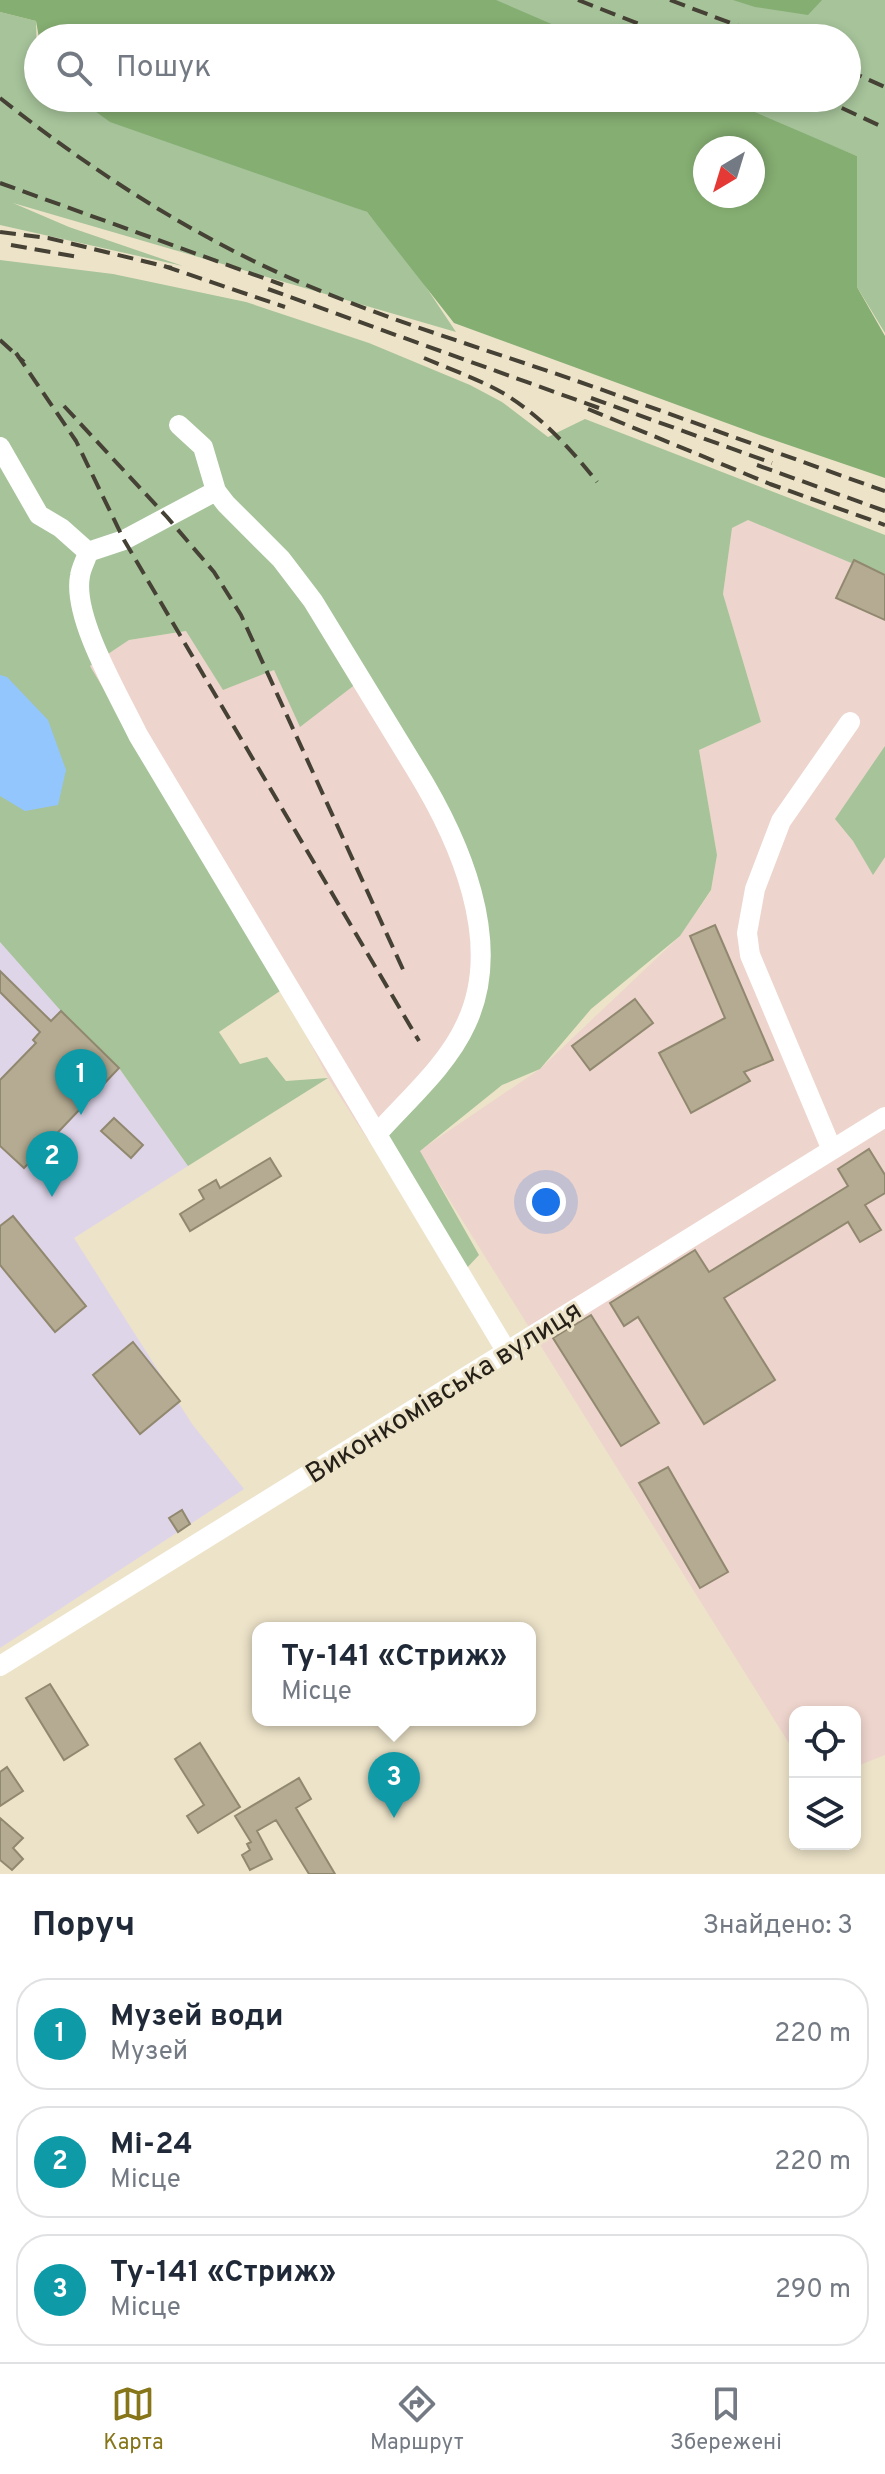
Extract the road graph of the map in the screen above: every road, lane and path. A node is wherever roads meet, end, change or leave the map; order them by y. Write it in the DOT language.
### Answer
graph roads {
  1 [pos="179,425"];
  2 [pos="0,447"];
  3 [pos="216,491"];
  4 [pos="88,552"];
  5 [pos="850,722"];
  6 [pos="880,1126"];
  7 [pos="377,1134"];
  8 [pos="832,1150"];
  9 [pos="507,1352"];
  10 [pos="0,1666"];
  1 -- 3 [label="street"];
  2 -- 4 [label="street"];
  3 -- 4 [label="street"];
  3 -- 7 [label="street"];
  4 -- 7 [label="street"];
  5 -- 8 [label="street"];
  6 -- 8 [label="street, Виконкомівська вулиця"];
  7 -- 9 [label="street"];
  8 -- 9 [label="street, Виконкомівська вулиця"];
  9 -- 10 [label="street, Виконкомівська вулиця"];
}
